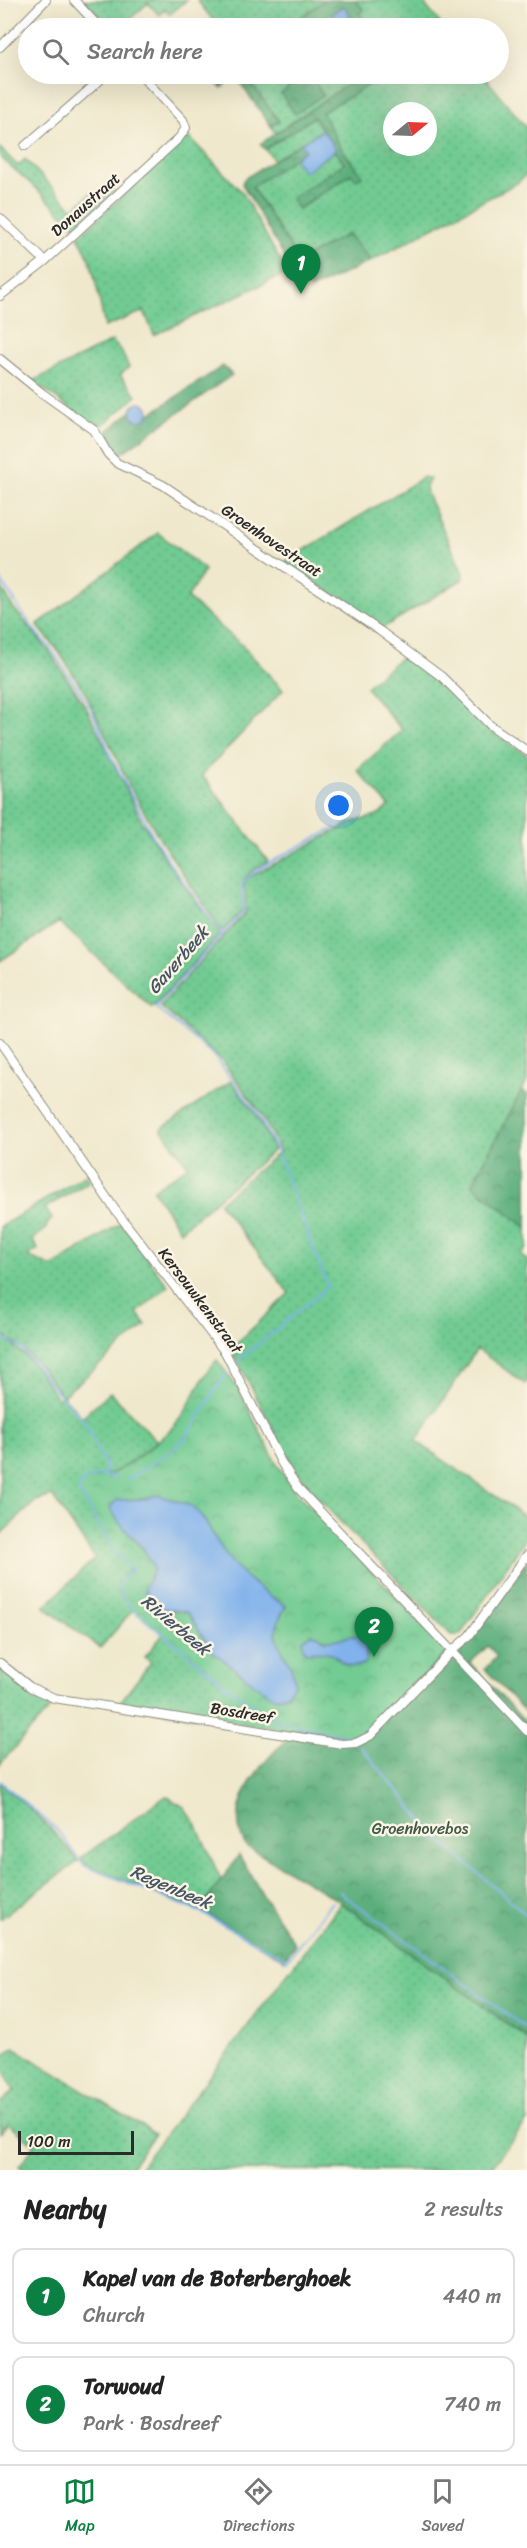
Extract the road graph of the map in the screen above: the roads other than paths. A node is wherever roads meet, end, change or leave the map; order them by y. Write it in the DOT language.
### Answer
graph roads {
  1 [pos="46,0"];
  2 [pos="74,0"];
  3 [pos="28,18"];
  4 [pos="91,18"];
  5 [pos="18,29"];
  6 [pos="0,47"];
  7 [pos="95,84"];
  8 [pos="149,84"];
  9 [pos="25,146"];
  10 [pos="0,218"];
  11 [pos="45,261"];
  12 [pos="0,296"];
  13 [pos="0,359"];
  14 [pos="527,751"];
  15 [pos="0,1042"];
  16 [pos="527,1555"];
  17 [pos="452,1651"];
  18 [pos="0,1663"];
  19 [pos="527,1731"];
  1 -- 3 [label="street"];
  2 -- 4 [label="street"];
  5 -- 6 [label="street"];
  7 -- 9 [label="street"];
  8 -- 11 [label="street, Donaustraat"];
  10 -- 11 [label="street"];
  11 -- 12 [label="street, Donaustraat"];
  13 -- 14 [label="street, Groenhovestraat"];
  15 -- 17 [label="street, Kersouwkenstraat"];
  16 -- 17 [label="street, Bosdreef"];
  17 -- 18 [label="street, Bosdreef"];
  17 -- 19 [label="street"];
}
